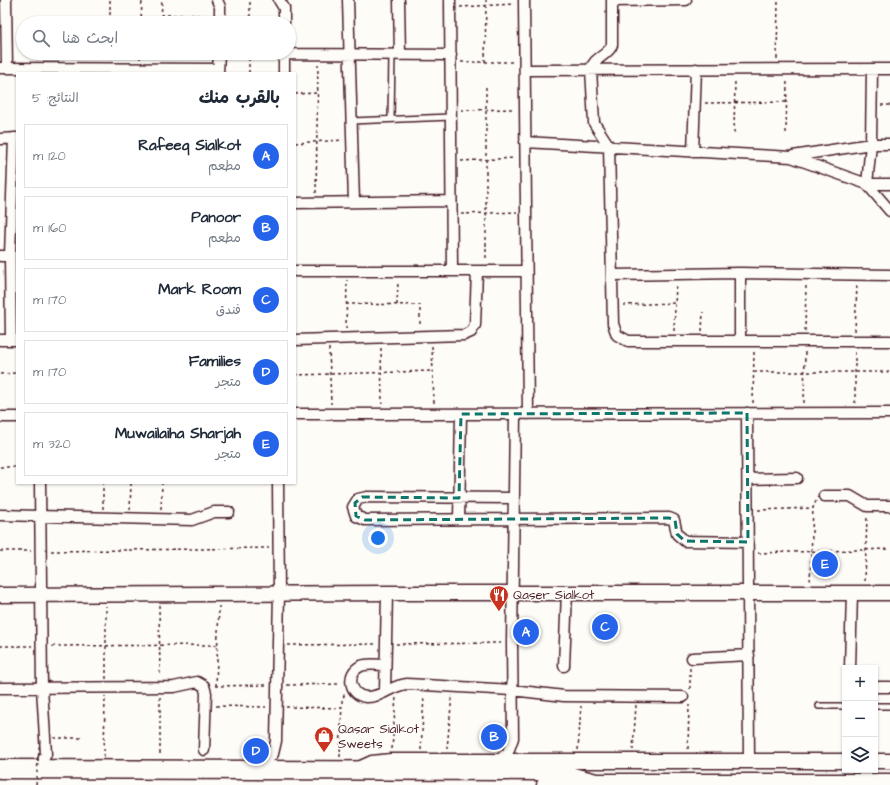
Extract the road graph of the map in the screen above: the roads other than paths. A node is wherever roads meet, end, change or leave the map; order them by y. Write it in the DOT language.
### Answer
graph roads {
  1 [pos="6,0"];
  2 [pos="217,0"];
  3 [pos="279,0"];
  4 [pos="348,0"];
  5 [pos="399,0"];
  6 [pos="612,0"];
  7 [pos="680,0"];
  8 [pos="686,0"];
  9 [pos="524,2"];
  10 [pos="450,4"];
  11 [pos="220,16"];
  12 [pos="284,16"];
  13 [pos="296,53"];
  14 [pos="349,54"];
  15 [pos="396,55"];
  16 [pos="451,58"];
  17 [pos="219,60"];
  18 [pos="284,60"];
  19 [pos="525,66"];
  20 [pos="4,68"];
  21 [pos="591,69"];
  22 [pos="696,69"];
  23 [pos="872,69"];
  24 [pos="890,69"];
  25 [pos="32,70"];
  26 [pos="81,70"];
  27 [pos="148,71"];
  28 [pos="218,71"];
  29 [pos="284,72"];
  30 [pos="451,114"];
  31 [pos="391,119"];
  32 [pos="351,121"];
  33 [pos="15,138"];
  34 [pos="0,139"];
  35 [pos="525,142"];
  36 [pos="871,144"];
  37 [pos="890,144"];
  38 [pos="609,146"];
  39 [pos="693,152"];
  40 [pos="791,157"];
  41 [pos="867,184"];
  42 [pos="890,184"];
  43 [pos="451,201"];
  44 [pos="354,202"];
  45 [pos="296,203"];
  46 [pos="890,211"];
  47 [pos="5,256"];
  48 [pos="296,271"];
  49 [pos="452,271"];
  50 [pos="482,271"];
  51 [pos="526,271"];
  52 [pos="740,273"];
  53 [pos="613,275"];
  54 [pos="890,275"];
  55 [pos="0,340"];
  56 [pos="14,340"];
  57 [pos="296,340"];
  58 [pos="740,341"];
  59 [pos="890,341"];
  60 [pos="750,413"];
  61 [pos="890,413"];
  62 [pos="296,414"];
  63 [pos="461,414"];
  64 [pos="515,414"];
  65 [pos="528,414"];
  66 [pos="0,417"];
  67 [pos="16,417"];
  68 [pos="748,478"];
  69 [pos="797,478"];
  70 [pos="40,484"];
  71 [pos="278,484"];
  72 [pos="824,496"];
  73 [pos="459,498"];
  74 [pos="514,498"];
  75 [pos="890,506"];
  76 [pos="229,512"];
  77 [pos="0,515"];
  78 [pos="41,516"];
  79 [pos="459,519"];
  80 [pos="514,519"];
  81 [pos="748,542"];
  82 [pos="567,592"];
  83 [pos="748,592"];
  84 [pos="279,593"];
  85 [pos="387,593"];
  86 [pos="513,593"];
  87 [pos="858,593"];
  88 [pos="890,593"];
  89 [pos="42,594"];
  90 [pos="0,595"];
  91 [pos="749,655"];
  92 [pos="692,658"];
  93 [pos="385,665"];
  94 [pos="850,665"];
  95 [pos="564,666"];
  96 [pos="878,687"];
  97 [pos="890,687"];
  98 [pos="0,688"];
  99 [pos="42,688"];
  100 [pos="512,690"];
  101 [pos="385,691"];
  102 [pos="687,697"];
  103 [pos="819,706"];
  104 [pos="842,706"];
  105 [pos="878,706"];
  106 [pos="890,706"];
  107 [pos="204,750"];
  108 [pos="749,761"];
  109 [pos="842,761"];
  110 [pos="878,761"];
  111 [pos="890,761"];
  112 [pos="496,762"];
  113 [pos="0,768"];
  114 [pos="257,770"];
  115 [pos="348,771"];
  116 [pos="38,777"];
  117 [pos="890,782"];
  118 [pos="596,783"];
  119 [pos="546,785"];
  1 -- 20 [label="street"];
  2 -- 11 [label="street"];
  3 -- 12 [label="street"];
  4 -- 14 [label="street"];
  5 -- 15 [label="street"];
  6 -- 7 [label="street"];
  6 -- 21 [label="street"];
  7 -- 8 [label="street"];
  9 -- 19 [label="street"];
  10 -- 16 [label="street"];
  13 -- 14 [label="street"];
  14 -- 15 [label="street"];
  14 -- 32 [label="street"];
  15 -- 16 [label="street"];
  15 -- 31 [label="lane"];
  16 -- 30 [label="street"];
  17 -- 28 [label="street"];
  18 -- 29 [label="street"];
  19 -- 21 [label="street"];
  19 -- 35 [label="street"];
  20 -- 25 [label="street"];
  21 -- 22 [label="street"];
  21 -- 38 [label="street"];
  22 -- 23 [label="street"];
  22 -- 39 [label="street"];
  23 -- 24 [label="street"];
  23 -- 36 [label="street"];
  25 -- 26 [label="street"];
  26 -- 27 [label="street"];
  27 -- 28 [label="street"];
  30 -- 31 [label="lane"];
  30 -- 43 [label="street"];
  31 -- 32 [label="lane"];
  32 -- 44 [label="street"];
  33 -- 34 [label="street"];
  33 -- 47 [label="street"];
  35 -- 38 [label="street"];
  35 -- 51 [label="street"];
  36 -- 37 [label="street"];
  36 -- 40 [label="street"];
  36 -- 41 [label="street"];
  38 -- 39 [label="street"];
  38 -- 53 [label="street"];
  39 -- 40 [label="street"];
  40 -- 41 [label="street"];
  41 -- 42 [label="street"];
  41 -- 46 [label="street"];
  43 -- 44 [label="street"];
  43 -- 49 [label="street"];
  44 -- 45 [label="street"];
  47 -- 56 [label="street"];
  48 -- 49 [label="street"];
  49 -- 50 [label="street"];
  50 -- 51 [label="street"];
  50 -- 57 [label="street"];
  51 -- 65 [label="street"];
  52 -- 53 [label="street"];
  52 -- 54 [label="street"];
  52 -- 58 [label="street"];
  53 -- 58 [label="street"];
  55 -- 56 [label="street"];
  58 -- 59 [label="street"];
  60 -- 61 [label="street"];
  60 -- 65 [label="street"];
  60 -- 68 [label="street"];
  62 -- 63 [label="street"];
  63 -- 64 [label="street"];
  63 -- 73 [label="street"];
  64 -- 65 [label="street"];
  64 -- 74 [label="street"];
  66 -- 67 [label="street"];
  68 -- 69 [label="street"];
  68 -- 81 [label="street"];
  70 -- 78 [label="street"];
  71 -- 84 [label="street"];
  72 -- 75 [label="street"];
  73 -- 74 [label="street"];
  73 -- 79 [label="street"];
  73 -- 79 [label="street"];
  74 -- 80 [label="street"];
  76 -- 78 [label="street"];
  77 -- 78 [label="street"];
  78 -- 89 [label="street"];
  79 -- 80 [label="street"];
  80 -- 81 [label="street"];
  80 -- 86 [label="street"];
  81 -- 83 [label="street"];
  82 -- 83 [label="street"];
  82 -- 86 [label="street"];
  82 -- 95 [label="street"];
  83 -- 87 [label="street"];
  83 -- 91 [label="street"];
  84 -- 85 [label="street"];
  84 -- 89 [label="street"];
  84 -- 114 [label="street"];
  85 -- 86 [label="street"];
  85 -- 93 [label="street"];
  86 -- 100 [label="street"];
  87 -- 88 [label="street"];
  87 -- 94 [label="street"];
  89 -- 90 [label="street"];
  89 -- 99 [label="street"];
  91 -- 92 [label="street"];
  91 -- 108 [label="street"];
  93 -- 101 [label="street"];
  93 -- 101 [label="street"];
  96 -- 97 [label="street"];
  98 -- 99 [label="street"];
  99 -- 107 [label="street"];
  99 -- 116 [label="street"];
  100 -- 101 [label="street"];
  100 -- 102 [label="street"];
  100 -- 112 [label="street"];
  103 -- 104 [label="lane"];
  105 -- 106 [label="lane"];
  108 -- 109 [label="street"];
  108 -- 112 [label="street"];
  110 -- 111 [label="street"];
  112 -- 115 [label="street"];
  113 -- 116 [label="highway"];
  114 -- 115 [label="highway"];
  114 -- 116 [label="highway"];
  115 -- 118 [label="highway"];
  117 -- 118 [label="highway"];
  118 -- 119 [label="highway"];
}
